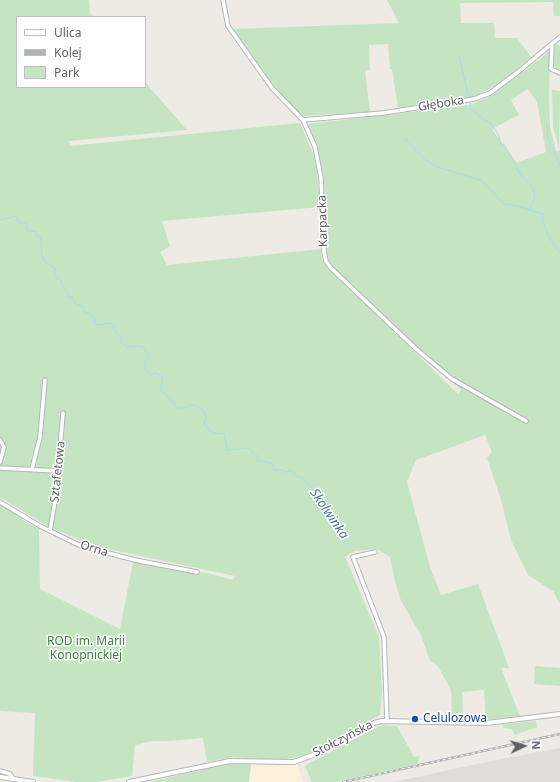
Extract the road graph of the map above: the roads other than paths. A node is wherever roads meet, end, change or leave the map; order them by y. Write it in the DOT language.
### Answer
graph roads {
  1 [pos="223,0"];
  2 [pos="560,37"];
  3 [pos="552,44"];
  4 [pos="560,73"];
  5 [pos="303,120"];
  6 [pos="45,380"];
  7 [pos="63,413"];
  8 [pos="526,421"];
  9 [pos="0,440"];
  10 [pos="0,462"];
  11 [pos="0,468"];
  12 [pos="32,470"];
  13 [pos="58,471"];
  14 [pos="0,502"];
  15 [pos="50,531"];
  16 [pos="374,552"];
  17 [pos="197,572"];
  18 [pos="560,714"];
  19 [pos="387,721"];
  20 [pos="0,771"];
  21 [pos="0,777"];
  22 [pos="13,779"];
  23 [pos="32,782"];
  24 [pos="129,782"];
  1 -- 5 [label="street, Karpacka"];
  2 -- 3 [label="street, Głęboka"];
  3 -- 4 [label="street"];
  3 -- 5 [label="street, Głęboka"];
  5 -- 8 [label="street, Karpacka"];
  6 -- 12 [label="street"];
  7 -- 13 [label="street, Sztafetowa"];
  9 -- 10 [label="street"];
  11 -- 12 [label="street"];
  12 -- 13 [label="street"];
  13 -- 15 [label="street, Sztafetowa"];
  14 -- 15 [label="street, Orna"];
  15 -- 17 [label="street, Orna"];
  16 -- 19 [label="street"];
  18 -- 19 [label="street, Stołczyńska"];
  19 -- 24 [label="street, Stołczyńska"];
  20 -- 22 [label="street"];
  21 -- 22 [label="street"];
  22 -- 23 [label="street"];
}
